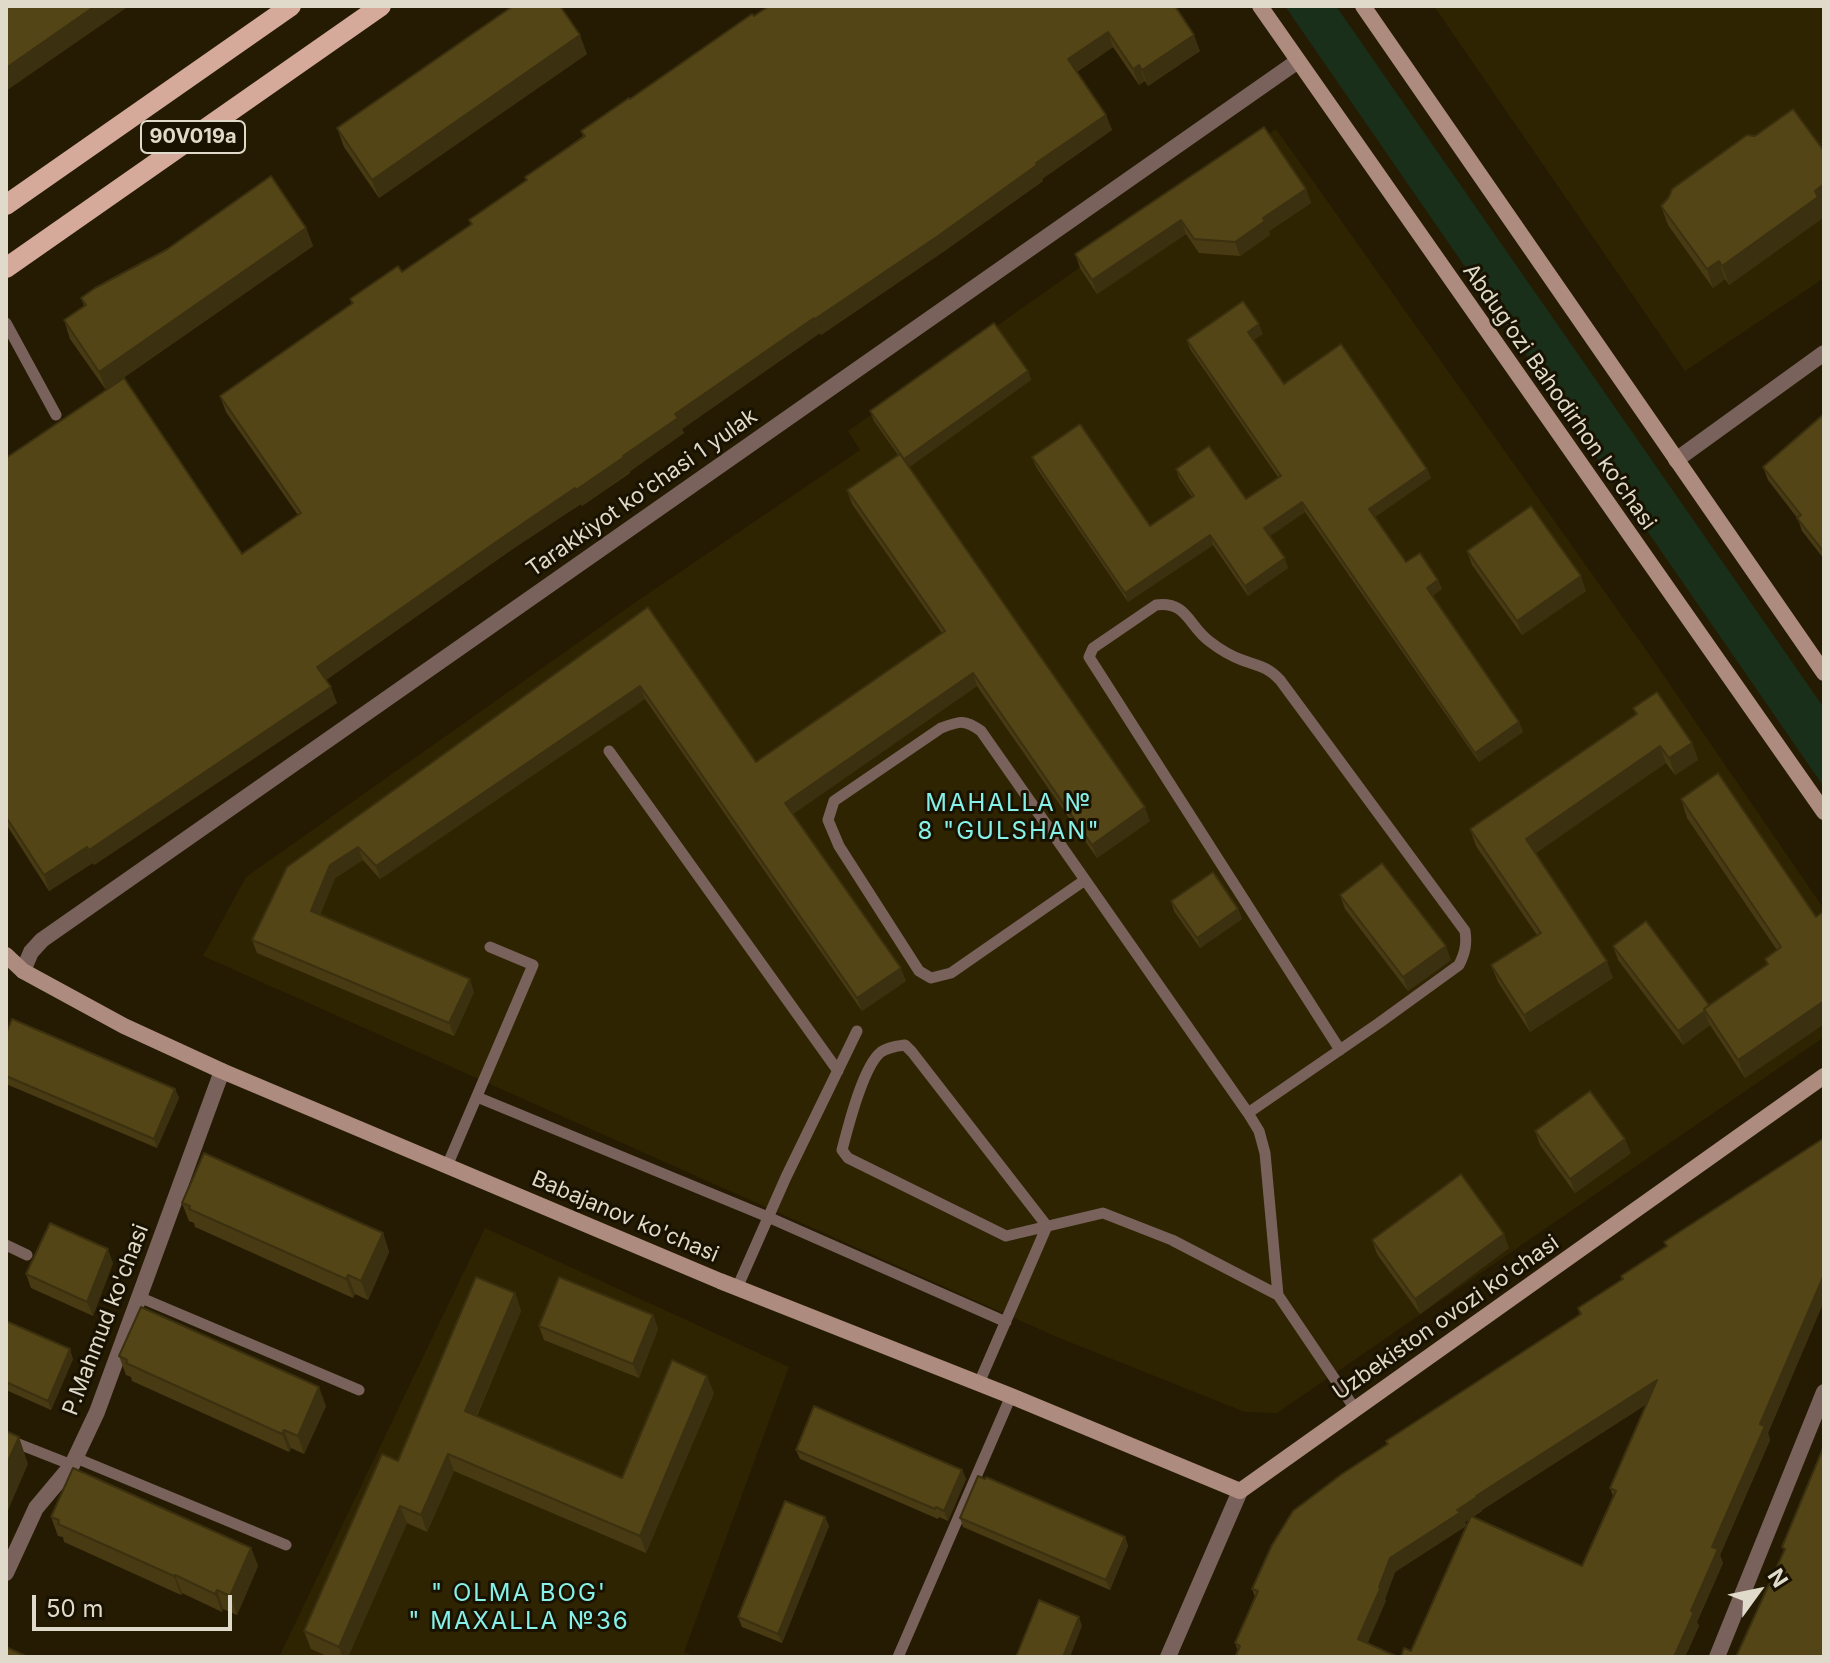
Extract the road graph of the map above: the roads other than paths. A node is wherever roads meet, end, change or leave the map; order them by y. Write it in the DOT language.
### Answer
graph roads {
  1 [pos="291,6"];
  2 [pos="381,6"];
  3 [pos="1260,6"];
  4 [pos="1363,6"];
  5 [pos="1298,61"];
  6 [pos="6,205"];
  7 [pos="6,268"];
  8 [pos="6,323"];
  9 [pos="1824,353"];
  10 [pos="56,415"];
  11 [pos="1676,460"];
  12 [pos="1824,673"];
  13 [pos="609,751"];
  14 [pos="1824,812"];
  15 [pos="1085,880"];
  16 [pos="490,947"];
  17 [pos="6,955"];
  18 [pos="23,971"];
  19 [pos="857,1031"];
  20 [pos="1340,1050"];
  21 [pos="222,1071"];
  22 [pos="838,1071"];
  23 [pos="1824,1076"];
  24 [pos="477,1097"];
  25 [pos="1248,1113"];
  26 [pos="447,1166"];
  27 [pos="768,1217"];
  28 [pos="1047,1226"];
  29 [pos="6,1245"];
  30 [pos="27,1255"];
  31 [pos="737,1288"];
  32 [pos="1278,1295"];
  33 [pos="139,1297"];
  34 [pos="1006,1322"];
  35 [pos="979,1383"];
  36 [pos="359,1390"];
  37 [pos="1824,1392"];
  38 [pos="1011,1396"];
  39 [pos="1355,1409"];
  40 [pos="6,1439"];
  41 [pos="74,1462"];
  42 [pos="1240,1491"];
  43 [pos="286,1545"];
  44 [pos="6,1573"];
  45 [pos="898,1657"];
  46 [pos="1168,1657"];
  47 [pos="1717,1657"];
  1 -- 6 [label="main road, 90V019a"];
  2 -- 7 [label="main road, 90V019a"];
  3 -- 5 [label="street, Abdug’ozi Bahodirhon ko’chasi"];
  4 -- 11 [label="street"];
  5 -- 14 [label="street, Abdug’ozi Bahodirhon ko’chasi"];
  5 -- 18 [label="street, Tarakkiyot ko'chasi 1 yulak"];
  8 -- 10 [label="lane"];
  9 -- 11 [label="street"];
  11 -- 12 [label="street"];
  13 -- 22 [label="lane"];
  15 -- 15 [label="lane"];
  15 -- 25 [label="lane"];
  16 -- 24 [label="lane"];
  17 -- 18 [label="street, Babajanov ko'chasi"];
  18 -- 21 [label="street, Babajanov ko'chasi"];
  19 -- 22 [label="lane"];
  20 -- 20 [label="lane"];
  20 -- 25 [label="lane"];
  21 -- 26 [label="street, Babajanov ko'chasi"];
  21 -- 33 [label="street, P.Mahmud ko'chasi"];
  22 -- 27 [label="lane"];
  23 -- 39 [label="street, Uzbekiston ovozi ko'chasi"];
  24 -- 26 [label="lane"];
  24 -- 27 [label="lane"];
  25 -- 32 [label="lane"];
  26 -- 31 [label="street, Babajanov ko'chasi"];
  27 -- 31 [label="lane"];
  27 -- 34 [label="lane"];
  28 -- 28 [label="lane"];
  28 -- 32 [label="lane"];
  28 -- 34 [label="lane"];
  29 -- 30 [label="lane"];
  31 -- 35 [label="street, Babajanov ko'chasi"];
  32 -- 39 [label="lane"];
  33 -- 36 [label="lane"];
  33 -- 41 [label="street, P.Mahmud ko'chasi"];
  34 -- 35 [label="lane"];
  35 -- 38 [label="street, Babajanov ko'chasi"];
  37 -- 47 [label="street"];
  38 -- 42 [label="street, Babajanov ko'chasi"];
  38 -- 45 [label="lane"];
  39 -- 42 [label="street, Uzbekiston ovozi ko'chasi"];
  40 -- 41 [label="lane"];
  41 -- 43 [label="lane"];
  41 -- 44 [label="street, P.Mahmud ko'chasi"];
  42 -- 46 [label="street"];
}
